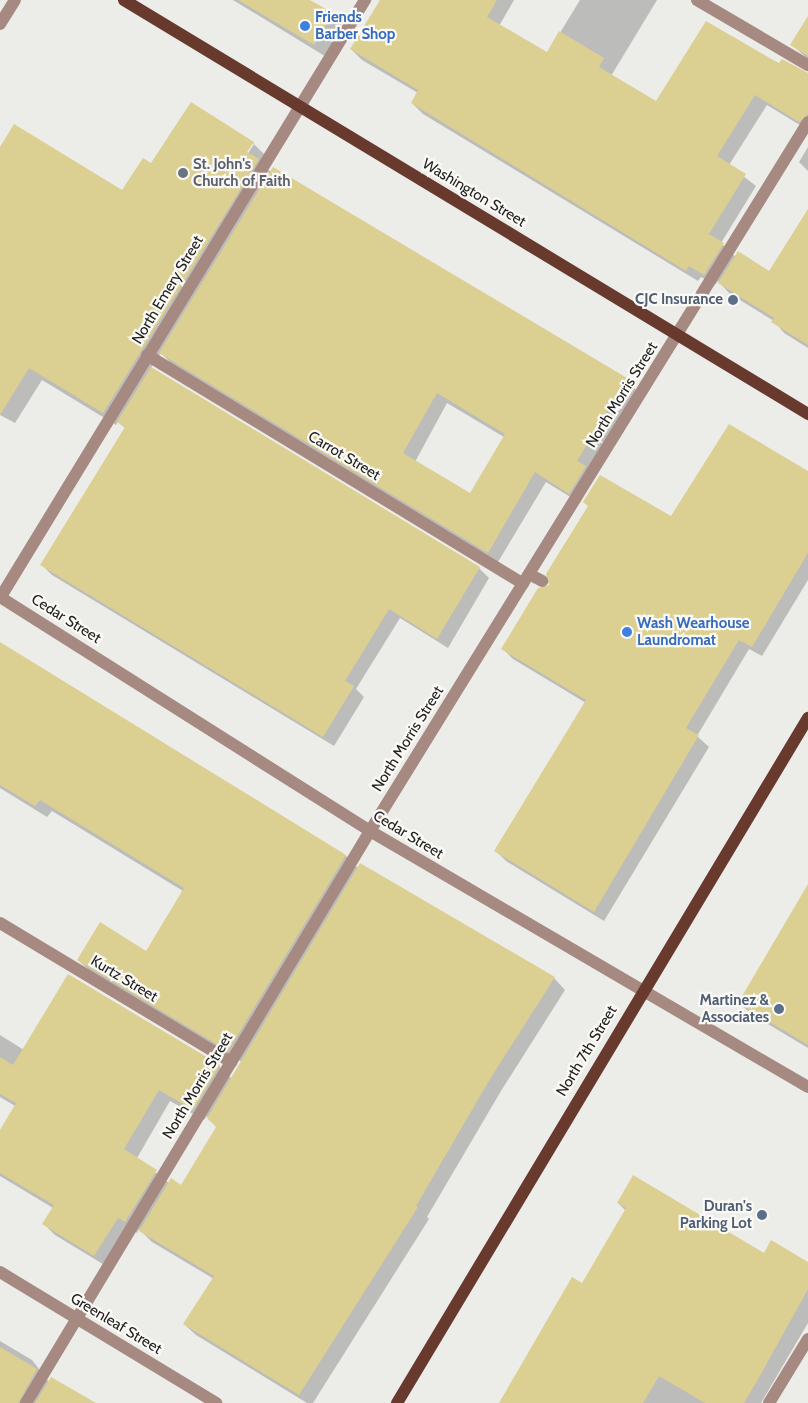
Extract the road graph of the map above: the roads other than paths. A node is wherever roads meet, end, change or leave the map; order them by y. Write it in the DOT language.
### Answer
graph roads {
  1 [pos="14,0"];
  2 [pos="124,0"];
  3 [pos="365,0"];
  4 [pos="697,0"];
  5 [pos="0,24"];
  6 [pos="808,65"];
  7 [pos="299,106"];
  8 [pos="808,122"];
  9 [pos="678,335"];
  10 [pos="147,355"];
  11 [pos="808,414"];
  12 [pos="526,579"];
  13 [pos="542,581"];
  14 [pos="0,598"];
  15 [pos="808,718"];
  16 [pos="370,831"];
  17 [pos="0,923"];
  18 [pos="642,991"];
  19 [pos="231,1062"];
  20 [pos="808,1087"];
  21 [pos="0,1272"];
  22 [pos="77,1319"];
  23 [pos="808,1339"];
  24 [pos="26,1403"];
  25 [pos="216,1403"];
  26 [pos="397,1403"];
  27 [pos="771,1403"];
  1 -- 5 [label="street"];
  2 -- 7 [label="main road, Washington Street"];
  3 -- 7 [label="street, North Emery Street"];
  4 -- 6 [label="street"];
  7 -- 9 [label="main road, Washington Street"];
  7 -- 10 [label="street, North Emery Street"];
  8 -- 9 [label="street, North Morris Street"];
  9 -- 11 [label="main road, Washington Street"];
  9 -- 12 [label="street, North Morris Street"];
  10 -- 12 [label="street, Carrot Street"];
  10 -- 14 [label="street, North Emery Street"];
  12 -- 13 [label="street, Carrot Street"];
  12 -- 16 [label="street, North Morris Street"];
  14 -- 16 [label="street, Cedar Street"];
  15 -- 18 [label="main road, North 7th Street"];
  16 -- 18 [label="street, Cedar Street"];
  16 -- 19 [label="street, North Morris Street"];
  17 -- 19 [label="street, Kurtz Street"];
  18 -- 20 [label="street, Cedar Street"];
  18 -- 26 [label="main road, North 7th Street"];
  19 -- 22 [label="street, North Morris Street"];
  21 -- 22 [label="street, Greenleaf Street"];
  22 -- 24 [label="street, North Morris Street"];
  22 -- 25 [label="street, Greenleaf Street"];
  23 -- 27 [label="street"];
}
